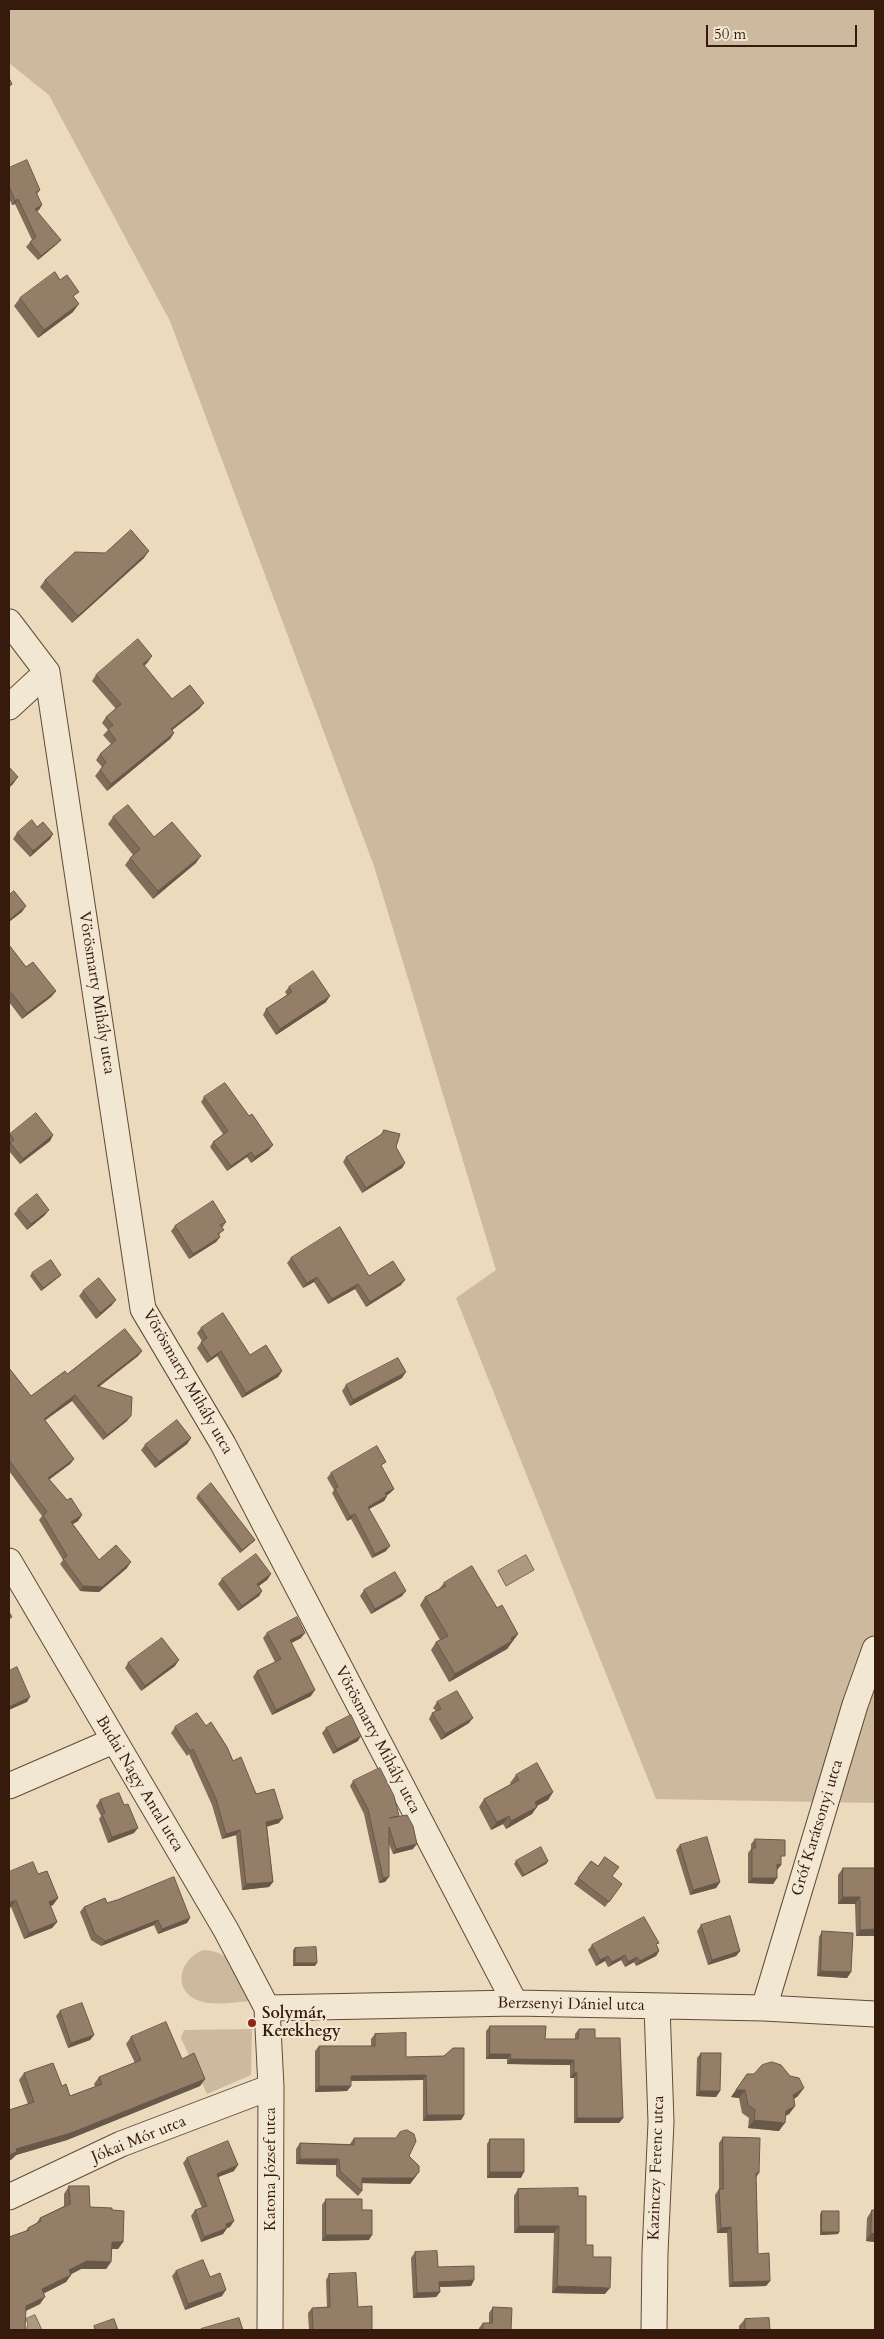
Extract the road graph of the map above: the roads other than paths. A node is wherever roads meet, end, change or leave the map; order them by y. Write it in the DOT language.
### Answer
graph roads {
  1 [pos="9,622"];
  2 [pos="47,672"];
  3 [pos="9,707"];
  4 [pos="9,1561"];
  5 [pos="875,1649"];
  6 [pos="113,1741"];
  7 [pos="9,1786"];
  8 [pos="515,2003"];
  9 [pos="657,2006"];
  10 [pos="267,2008"];
  11 [pos="764,2008"];
  12 [pos="875,2014"];
  13 [pos="271,2088"];
  14 [pos="9,2197"];
  15 [pos="270,2330"];
  16 [pos="654,2330"];
  1 -- 2 [label="street, Vörösmarty Mihály utca"];
  2 -- 3 [label="street"];
  2 -- 8 [label="street, Vörösmarty Mihály utca"];
  4 -- 6 [label="street, Budai Nagy Antal utca"];
  5 -- 11 [label="street, Gróf Karátsonyi utca"];
  6 -- 7 [label="street"];
  6 -- 10 [label="street, Budai Nagy Antal utca"];
  8 -- 9 [label="street, Berzsenyi Dániel utca"];
  8 -- 10 [label="street, Berzsenyi Dániel utca"];
  9 -- 11 [label="street, Berzsenyi Dániel utca"];
  9 -- 16 [label="street, Kazinczy Ferenc utca"];
  10 -- 13 [label="street, Katona József utca"];
  11 -- 12 [label="street, Berzsenyi Dániel utca"];
  13 -- 14 [label="street, Jókai Mór utca"];
  13 -- 15 [label="street, Katona József utca"];
}
